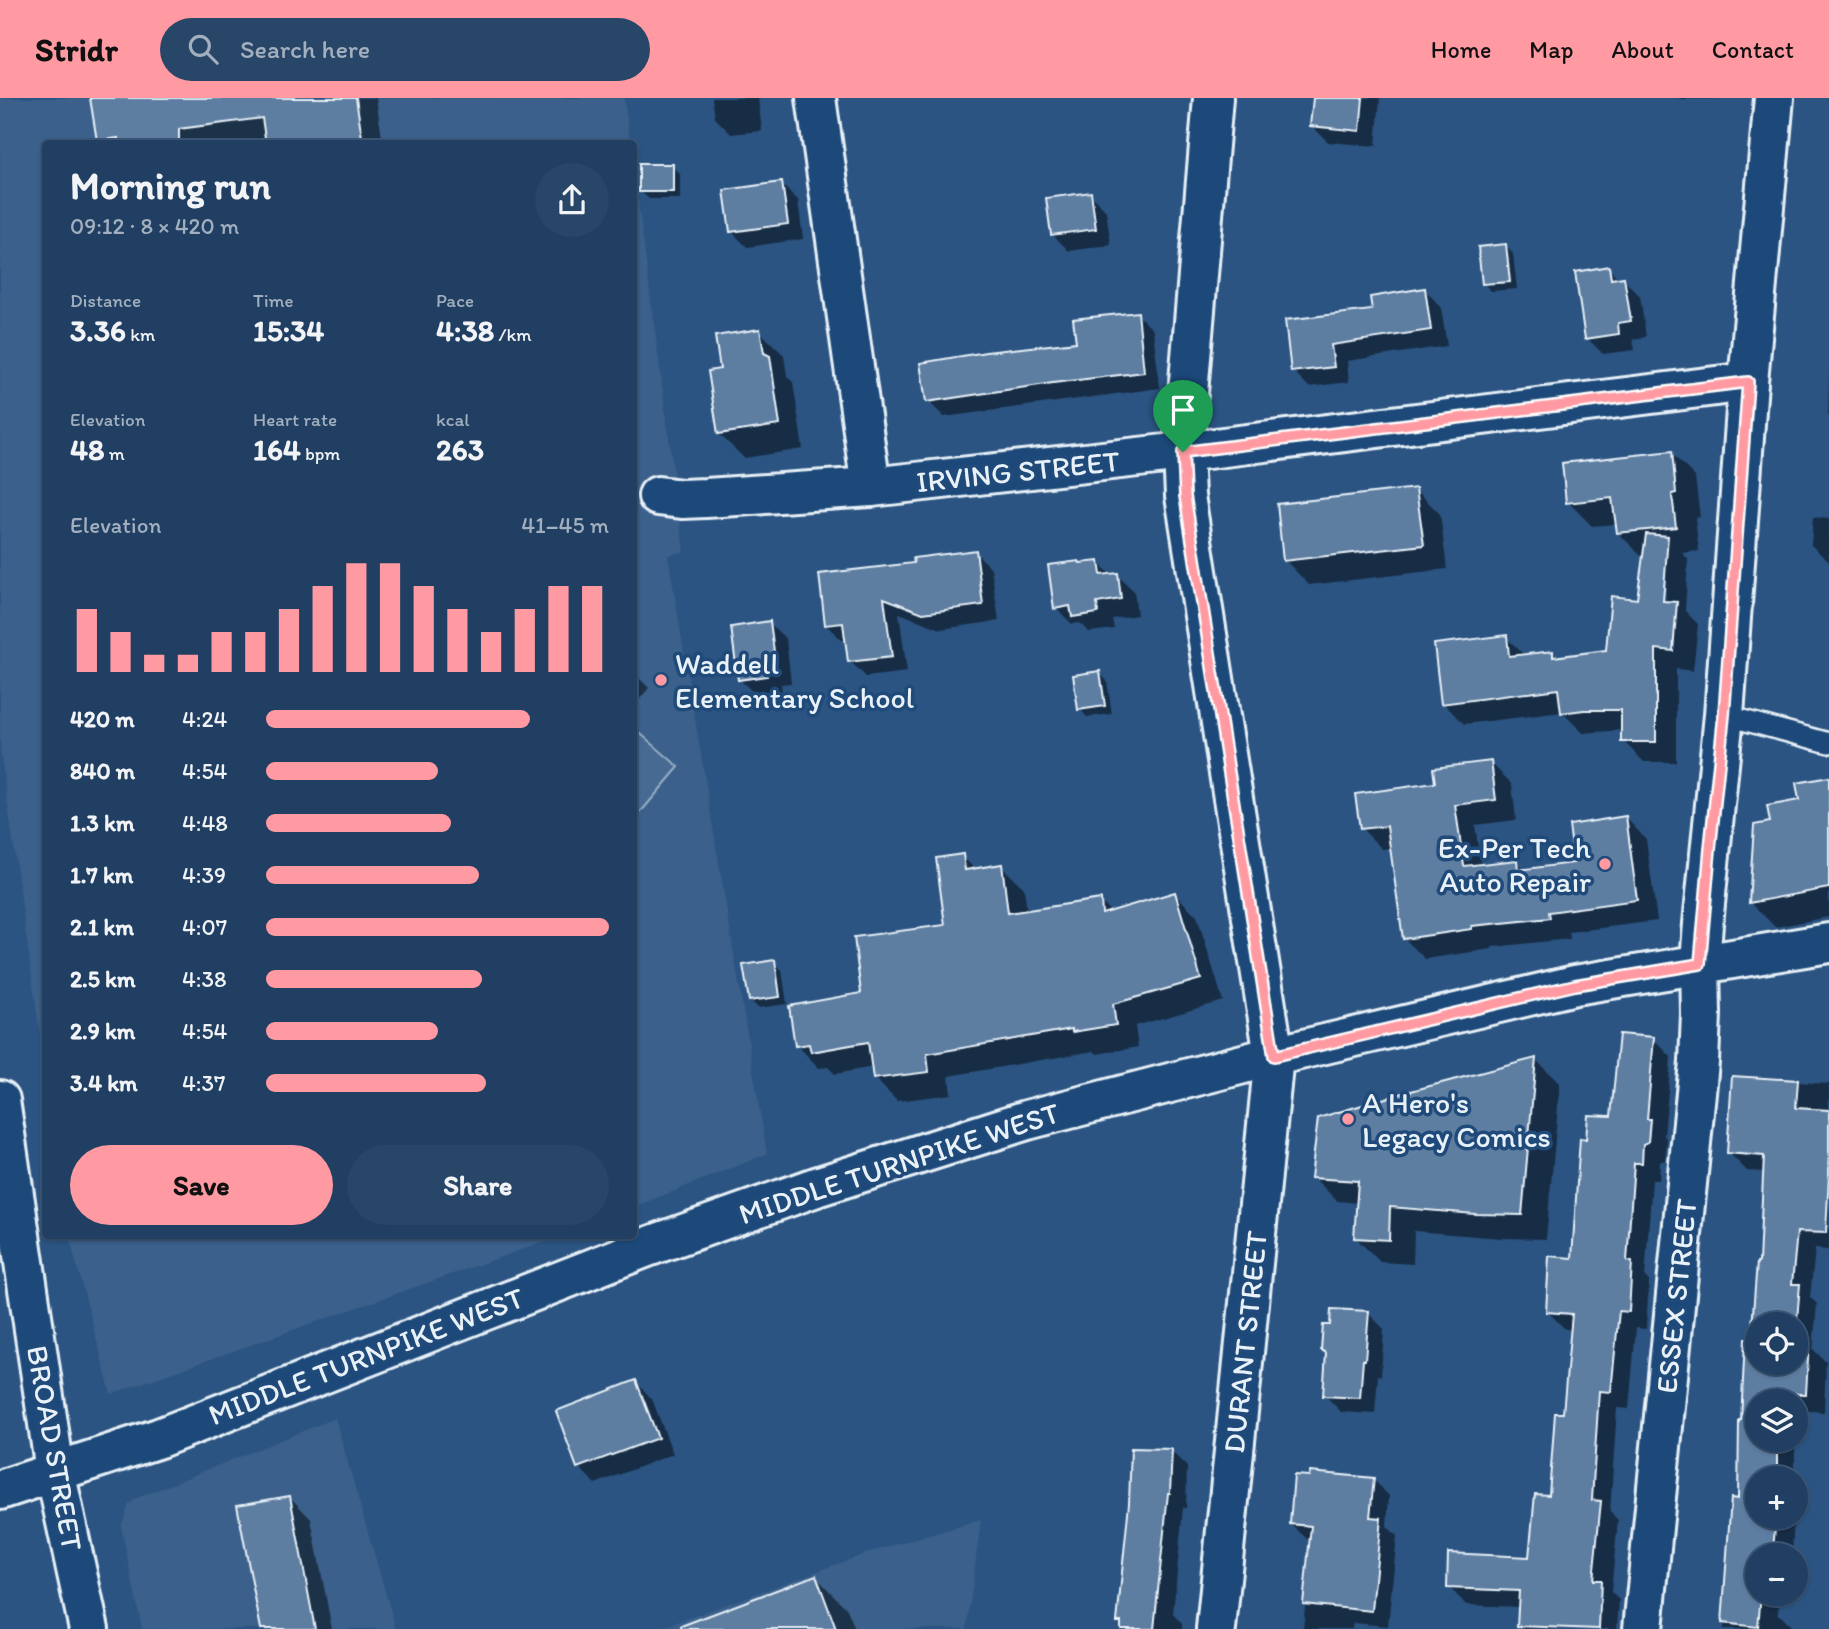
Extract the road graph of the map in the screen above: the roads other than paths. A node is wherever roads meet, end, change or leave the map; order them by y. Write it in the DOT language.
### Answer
graph roads {
  1 [pos="816,98"];
  2 [pos="1213,98"];
  3 [pos="1774,98"];
  4 [pos="1748,382"];
  5 [pos="1183,452"];
  6 [pos="870,487"];
  7 [pos="658,496"];
  8 [pos="1724,715"];
  9 [pos="1829,743"];
  10 [pos="1829,943"];
  11 [pos="1700,964"];
  12 [pos="1274,1056"];
  13 [pos="0,1100"];
  14 [pos="55,1471"];
  15 [pos="0,1490"];
  16 [pos="89,1629"];
  17 [pos="1216,1629"];
  18 [pos="1643,1629"];
  1 -- 6 [label="street"];
  2 -- 5 [label="street, DURANT STREET"];
  3 -- 4 [label="street, ESSEX STREET"];
  4 -- 5 [label="street, IRVING STREET"];
  4 -- 8 [label="street, ESSEX STREET"];
  5 -- 6 [label="street, IRVING STREET"];
  5 -- 12 [label="street, DURANT STREET"];
  6 -- 7 [label="street, IRVING STREET"];
  8 -- 9 [label="lane"];
  8 -- 11 [label="street, ESSEX STREET"];
  10 -- 11 [label="street, MIDDLE TURNPIKE WEST"];
  11 -- 12 [label="street, MIDDLE TURNPIKE WEST"];
  11 -- 18 [label="street, ESSEX STREET"];
  12 -- 14 [label="street, MIDDLE TURNPIKE WEST"];
  12 -- 17 [label="street, DURANT STREET"];
  13 -- 14 [label="street, BROAD STREET"];
  14 -- 15 [label="street, MIDDLE TURNPIKE WEST"];
  14 -- 16 [label="street, BROAD STREET"];
}
